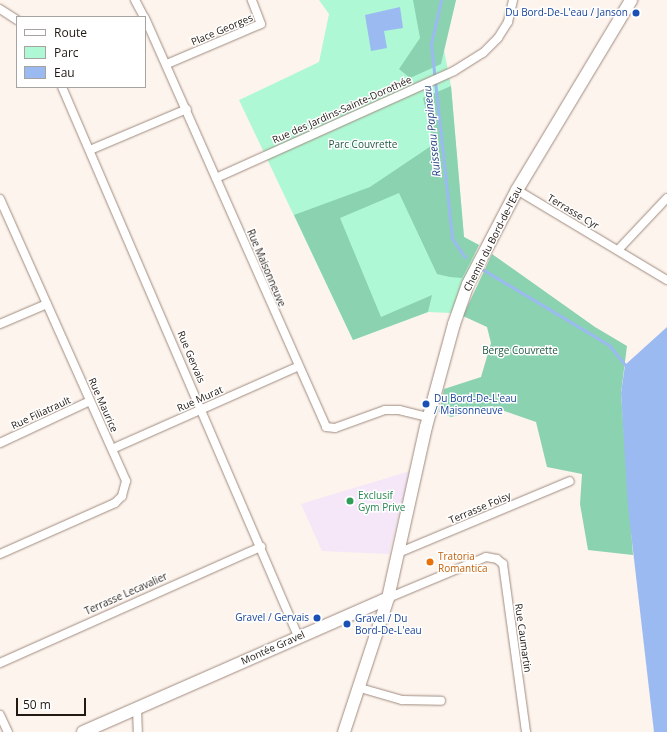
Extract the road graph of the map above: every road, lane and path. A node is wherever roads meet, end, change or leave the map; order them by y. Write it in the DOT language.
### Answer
graph roads {
  1 [pos="135,0"];
  2 [pos="252,0"];
  3 [pos="513,0"];
  4 [pos="632,0"];
  5 [pos="0,8"];
  6 [pos="144,16"];
  7 [pos="16,19"];
  8 [pos="146,20"];
  9 [pos="167,64"];
  10 [pos="62,88"];
  11 [pos="187,109"];
  12 [pos="90,150"];
  13 [pos="216,178"];
  14 [pos="518,190"];
  15 [pos="667,198"];
  16 [pos="0,199"];
  17 [pos="2,207"];
  18 [pos="618,250"];
  19 [pos="667,280"];
  20 [pos="47,304"];
  21 [pos="0,324"];
  22 [pos="297,367"];
  23 [pos="90,401"];
  24 [pos="202,409"];
  25 [pos="430,418"];
  26 [pos="0,443"];
  27 [pos="112,449"];
  28 [pos="570,482"];
  29 [pos="261,547"];
  30 [pos="0,554"];
  31 [pos="398,554"];
  32 [pos="486,557"];
  33 [pos="388,598"];
  34 [pos="298,636"];
  35 [pos="0,663"];
  36 [pos="360,688"];
  37 [pos="441,701"];
  38 [pos="137,708"];
  39 [pos="0,715"];
  40 [pos="8,732"];
  41 [pos="83,732"];
  42 [pos="138,732"];
  43 [pos="344,732"];
  44 [pos="526,732"];
  1 -- 6 [label="street, Rue Maisonneuve"];
  2 -- 9 [label="street, Place Georges"];
  3 -- 13 [label="street, Rue des Jardins-Sainte-Dorothée"];
  4 -- 14 [label="street, Chemin du Bord-de-l'Eau"];
  5 -- 7 [label="street"];
  8 -- 9 [label="street, Rue Maisonneuve"];
  9 -- 11 [label="street, Rue Maisonneuve"];
  10 -- 12 [label="street, Rue Gervais"];
  11 -- 12 [label="street"];
  11 -- 13 [label="street, Rue Maisonneuve"];
  12 -- 24 [label="street, Rue Gervais"];
  13 -- 22 [label="street, Rue Maisonneuve"];
  14 -- 18 [label="street, Terrasse Cyr"];
  14 -- 25 [label="street, Chemin du Bord-de-l'Eau"];
  15 -- 18 [label="street"];
  16 -- 17 [label="street, Rue Maurice"];
  17 -- 20 [label="street, Rue Maurice"];
  18 -- 19 [label="street, Terrasse Cyr"];
  20 -- 21 [label="street"];
  20 -- 23 [label="street, Rue Maurice"];
  22 -- 24 [label="street, Rue Murat"];
  22 -- 25 [label="street, Rue Maisonneuve"];
  23 -- 26 [label="street, Rue Filiatrault"];
  23 -- 27 [label="street, Rue Maurice"];
  24 -- 27 [label="street, Rue Murat"];
  24 -- 29 [label="street, Rue Gervais"];
  25 -- 31 [label="street, Chemin du Bord-de-l'Eau"];
  27 -- 30 [label="street, Rue Maurice"];
  28 -- 31 [label="street, Terrasse Foisy"];
  29 -- 34 [label="street, Rue Gervais"];
  29 -- 35 [label="street, Terrasse Lecavalier"];
  31 -- 33 [label="street, Chemin du Bord-de-l'Eau"];
  32 -- 33 [label="street, Montée Gravel"];
  32 -- 44 [label="street, Rue Caumartin"];
  33 -- 34 [label="street, Montée Gravel"];
  33 -- 36 [label="street, Chemin du Bord-de-l'Eau"];
  34 -- 38 [label="street, Montée Gravel"];
  36 -- 37 [label="street"];
  36 -- 43 [label="street, Chemin du Bord-de-l'Eau"];
  38 -- 41 [label="street, Montée Gravel"];
  38 -- 42 [label="street"];
  39 -- 40 [label="street"];
}
